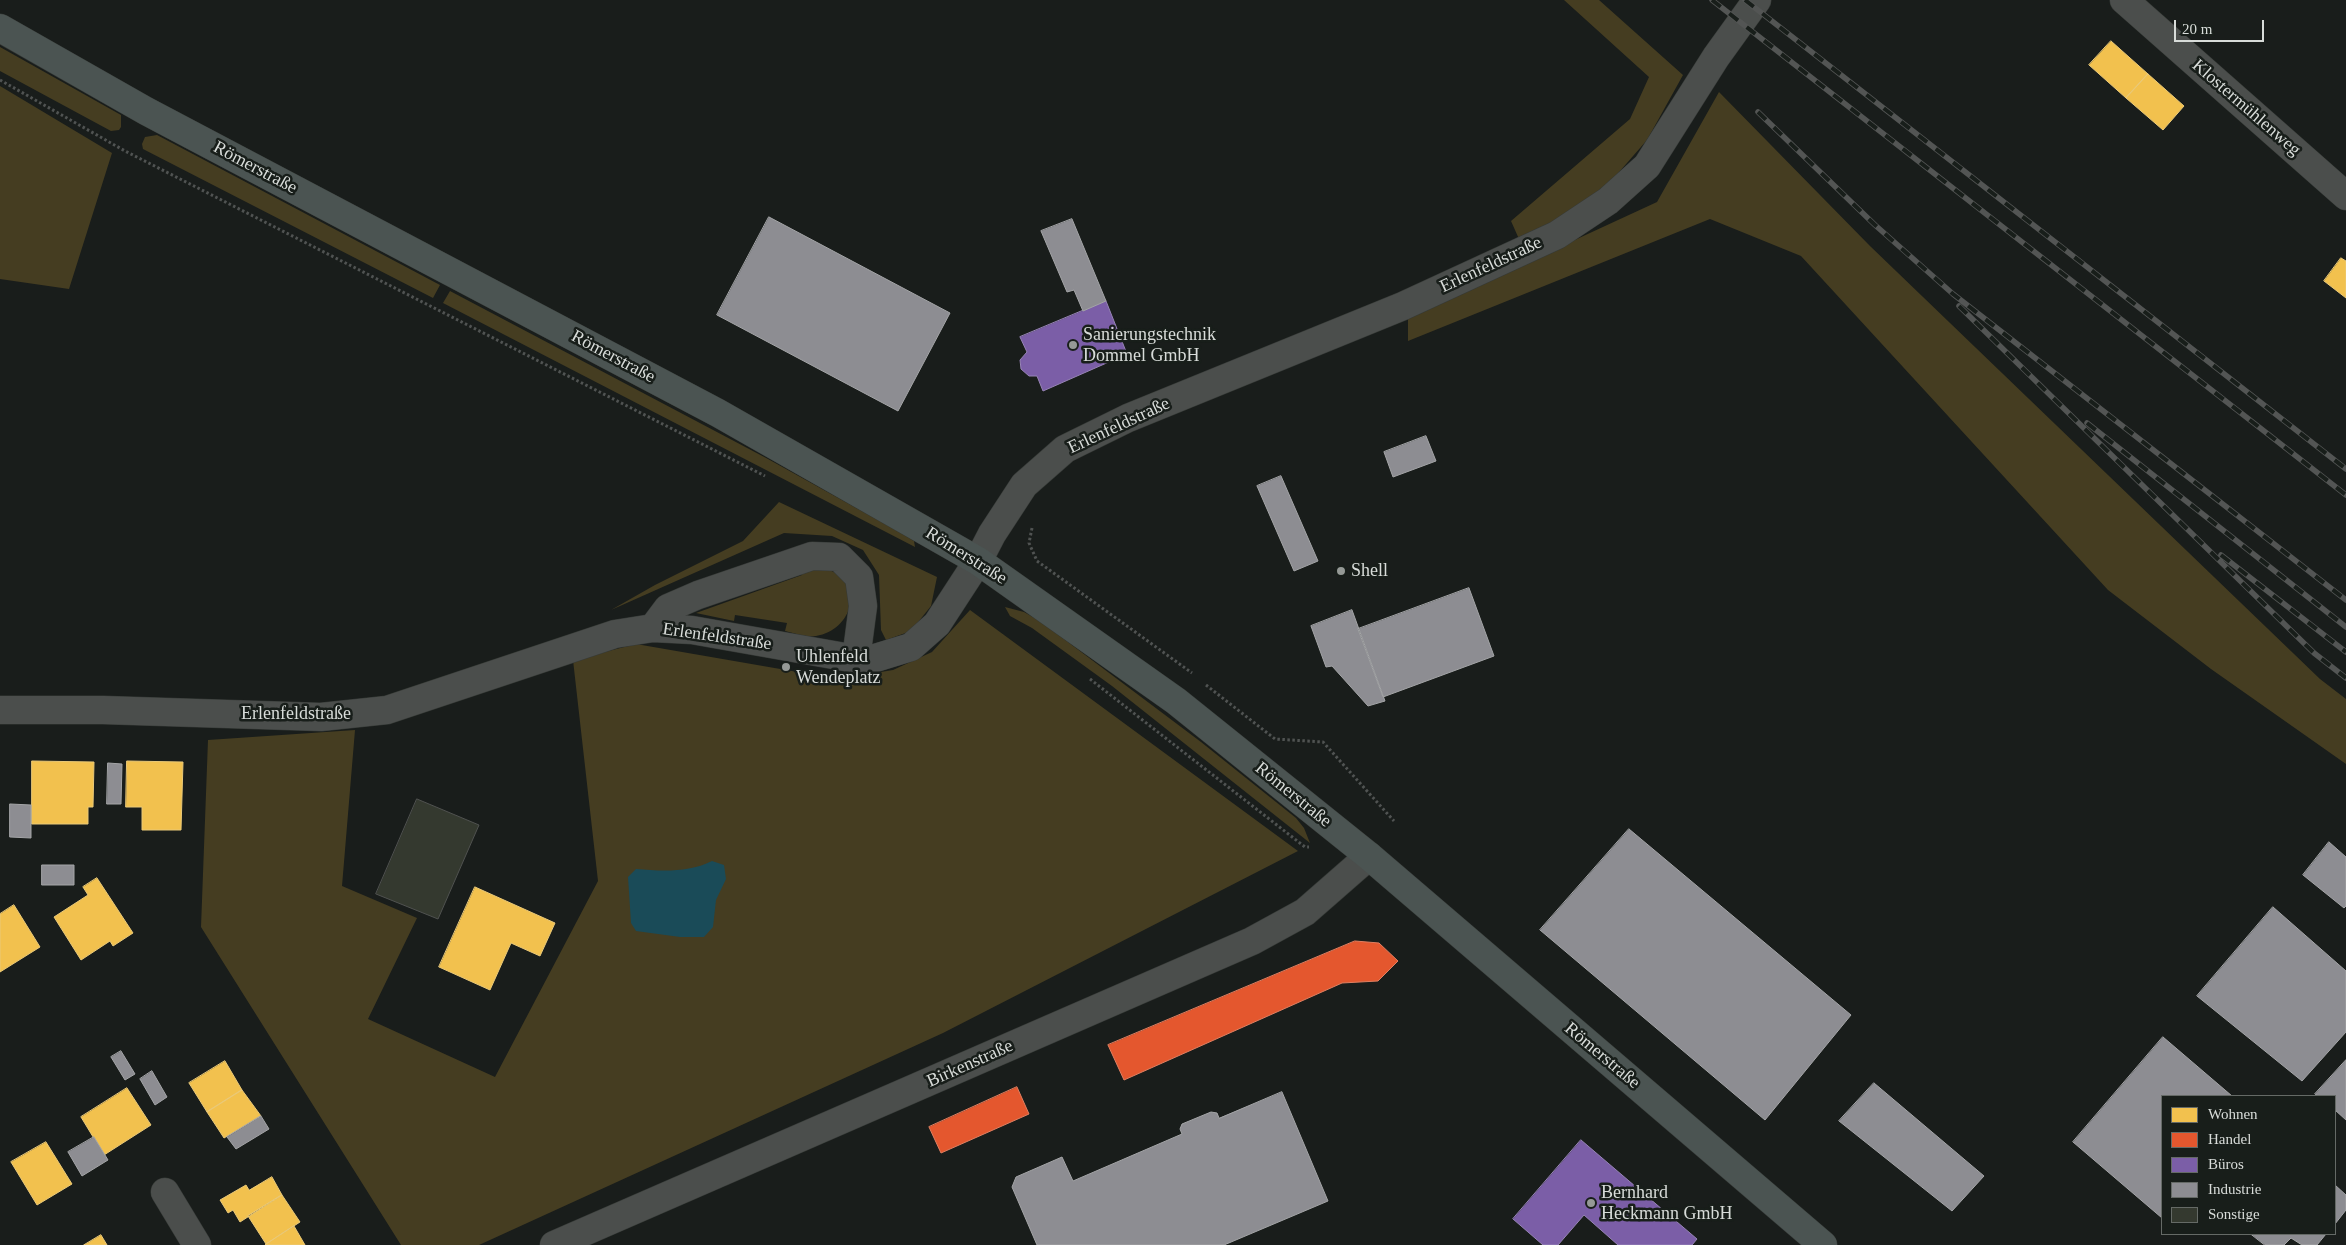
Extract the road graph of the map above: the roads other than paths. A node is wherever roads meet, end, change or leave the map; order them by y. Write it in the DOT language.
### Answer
graph roads {
  1 [pos="1757,0"];
  2 [pos="2135,3"];
  3 [pos="0,28"];
  4 [pos="2346,196"];
  5 [pos="978,561"];
  6 [pos="653,628"];
  7 [pos="856,659"];
  8 [pos="0,710"];
  9 [pos="1369,856"];
  10 [pos="165,1192"];
  11 [pos="197,1245"];
  12 [pos="554,1245"];
  13 [pos="1823,1245"];
  1 -- 5 [label="street, Erlenfeldstraße"];
  2 -- 4 [label="street, Klostermühlenweg"];
  3 -- 5 [label="main road, Römerstraße"];
  5 -- 7 [label="street, Erlenfeldstraße"];
  5 -- 9 [label="main road, Römerstraße"];
  6 -- 7 [label="street, Erlenfeldstraße"];
  6 -- 7 [label="street"];
  6 -- 8 [label="street, Erlenfeldstraße"];
  9 -- 12 [label="street, Birkenstraße"];
  9 -- 13 [label="main road, Römerstraße"];
  10 -- 11 [label="street"];
}
